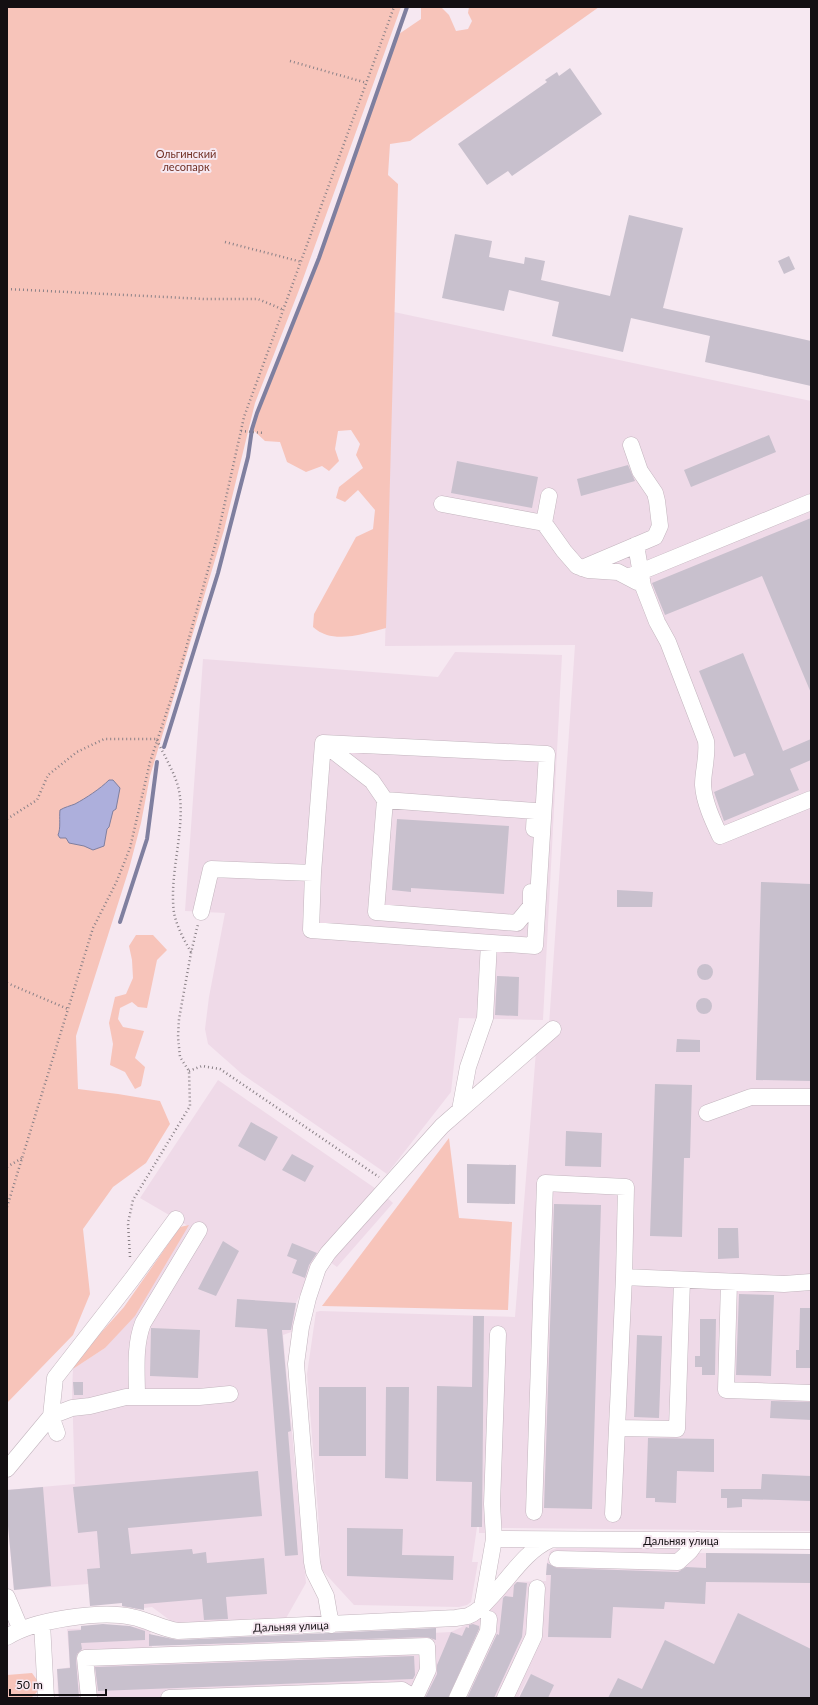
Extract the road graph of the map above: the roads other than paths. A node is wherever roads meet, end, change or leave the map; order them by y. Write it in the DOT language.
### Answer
graph roads {
  1 [pos="631,445"];
  2 [pos="549,496"];
  3 [pos="811,502"];
  4 [pos="442,504"];
  5 [pos="544,523"];
  6 [pos="636,545"];
  7 [pos="582,568"];
  8 [pos="637,578"];
  9 [pos="322,742"];
  10 [pos="811,799"];
  11 [pos="386,800"];
  12 [pos="313,873"];
  13 [pos="200,918"];
  14 [pos="489,943"];
  15 [pos="553,1029"];
  16 [pos="811,1097"];
  17 [pos="460,1110"];
  18 [pos="707,1113"];
  19 [pos="176,1219"];
  20 [pos="198,1230"];
  21 [pos="624,1277"];
  22 [pos="682,1280"];
  23 [pos="729,1282"];
  24 [pos="811,1282"];
  25 [pos="498,1334"];
  26 [pos="811,1393"];
  27 [pos="230,1394"];
  28 [pos="137,1397"];
  29 [pos="51,1416"];
  30 [pos="617,1428"];
  31 [pos="57,1434"];
  32 [pos="7,1469"];
  33 [pos="534,1512"];
  34 [pos="613,1514"];
  35 [pos="494,1539"];
  36 [pos="550,1540"];
  37 [pos="698,1540"];
  38 [pos="811,1541"];
  39 [pos="557,1559"];
  40 [pos="537,1588"];
  41 [pos="7,1597"];
  42 [pos="486,1613"];
  43 [pos="42,1624"];
  44 [pos="331,1625"];
  45 [pos="14,1634"];
  46 [pos="46,1698"];
  47 [pos="89,1698"];
  48 [pos="169,1698"];
  49 [pos="415,1698"];
  50 [pos="457,1698"];
  51 [pos="505,1698"];
  1 -- 6 [label="street"];
  2 -- 5 [label="street"];
  3 -- 8 [label="street"];
  4 -- 5 [label="street"];
  5 -- 7 [label="street"];
  6 -- 7 [label="street"];
  6 -- 8 [label="street"];
  7 -- 8 [label="street"];
  8 -- 10 [label="street"];
  9 -- 11 [label="street"];
  9 -- 12 [label="street"];
  9 -- 14 [label="street"];
  11 -- 11 [label="street"];
  12 -- 13 [label="street"];
  12 -- 14 [label="street"];
  14 -- 17 [label="street"];
  15 -- 17 [label="street"];
  16 -- 18 [label="street"];
  17 -- 44 [label="street"];
  19 -- 29 [label="street"];
  20 -- 28 [label="street"];
  21 -- 22 [label="street"];
  21 -- 30 [label="street"];
  21 -- 33 [label="street"];
  22 -- 23 [label="street"];
  22 -- 30 [label="street"];
  23 -- 24 [label="street"];
  23 -- 26 [label="street"];
  25 -- 35 [label="street"];
  27 -- 28 [label="street"];
  28 -- 29 [label="street"];
  29 -- 31 [label="street"];
  29 -- 32 [label="street"];
  30 -- 34 [label="street"];
  35 -- 36 [label="street, Дальняя улица"];
  35 -- 42 [label="street"];
  36 -- 37 [label="street, Дальняя улица"];
  36 -- 42 [label="street, Дальняя улица"];
  37 -- 38 [label="street, Дальняя улица"];
  37 -- 39 [label="street"];
  40 -- 51 [label="street"];
  41 -- 45 [label="street"];
  42 -- 44 [label="street, Дальняя улица"];
  42 -- 50 [label="street"];
  43 -- 44 [label="street, Дальняя улица"];
  43 -- 45 [label="street, Дальняя улица"];
  43 -- 46 [label="street"];
  47 -- 49 [label="street"];
  48 -- 49 [label="street"];
}
